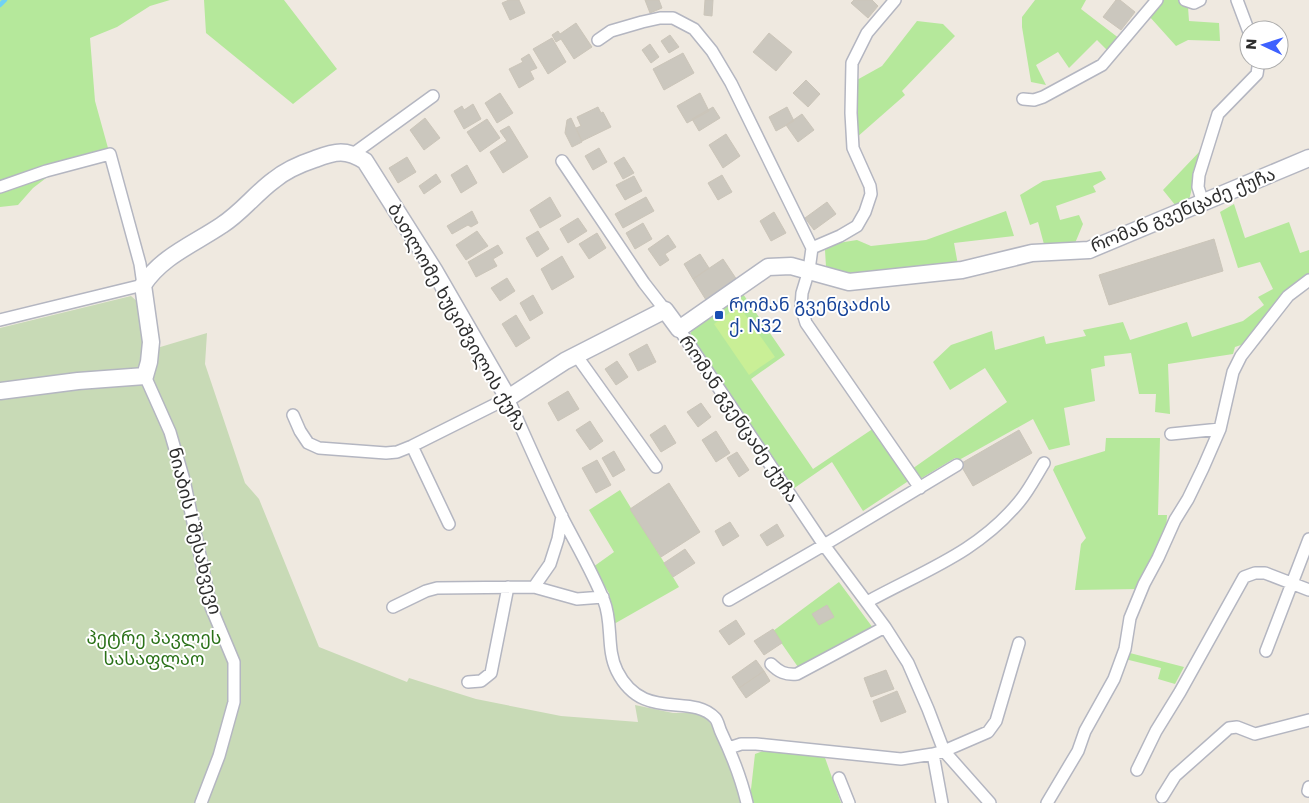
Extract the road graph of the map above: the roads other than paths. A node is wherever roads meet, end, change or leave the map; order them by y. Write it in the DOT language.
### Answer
graph roads {
  1 [pos="895,0"];
  2 [pos="1157,0"];
  3 [pos="1185,0"];
  4 [pos="1200,0"];
  5 [pos="1237,0"];
  6 [pos="1244,20"];
  7 [pos="598,40"];
  8 [pos="1258,70"];
  9 [pos="433,96"];
  10 [pos="1023,99"];
  11 [pos="353,154"];
  12 [pos="1309,158"];
  13 [pos="562,161"];
  14 [pos="0,187"];
  15 [pos="1203,203"];
  16 [pos="812,248"];
  17 [pos="809,270"];
  18 [pos="1309,280"];
  19 [pos="143,285"];
  20 [pos="665,310"];
  21 [pos="0,320"];
  22 [pos="678,329"];
  23 [pos="576,355"];
  24 [pos="145,376"];
  25 [pos="0,391"];
  26 [pos="508,398"];
  27 [pos="293,414"];
  28 [pos="1220,429"];
  29 [pos="1171,434"];
  30 [pos="412,446"];
  31 [pos="1044,463"];
  32 [pos="957,465"];
  33 [pos="656,467"];
  34 [pos="920,488"];
  35 [pos="562,516"];
  36 [pos="449,524"];
  37 [pos="1309,539"];
  38 [pos="824,545"];
  39 [pos="1291,583"];
  40 [pos="508,587"];
  41 [pos="534,587"];
  42 [pos="1309,590"];
  43 [pos="602,597"];
  44 [pos="729,600"];
  45 [pos="867,602"];
  46 [pos="392,607"];
  47 [pos="885,627"];
  48 [pos="1019,643"];
  49 [pos="1266,651"];
  50 [pos="771,664"];
  51 [pos="468,682"];
  52 [pos="1309,720"];
  53 [pos="729,748"];
  54 [pos="938,752"];
  55 [pos="1137,770"];
  56 [pos="839,778"];
  57 [pos="1162,801"];
  58 [pos="201,803"];
  59 [pos="747,803"];
  60 [pos="849,803"];
  61 [pos="942,803"];
  62 [pos="990,803"];
  63 [pos="1047,803"];
  1 -- 16 [label="street"];
  2 -- 10 [label="street"];
  3 -- 4 [label="street"];
  5 -- 6 [label="street"];
  7 -- 16 [label="street"];
  8 -- 15 [label="street"];
  9 -- 11 [label="street"];
  11 -- 19 [label="street"];
  11 -- 26 [label="street, ბათლომე ხუციშვილის ქუჩა"];
  12 -- 15 [label="street, რომან გვენცაძე ქუჩა"];
  13 -- 20 [label="street"];
  14 -- 19 [label="street"];
  15 -- 17 [label="street, რომან გვენცაძე ქუჩა"];
  16 -- 17 [label="street"];
  17 -- 22 [label="street, რომან გვენცაძე ქუჩა"];
  17 -- 34 [label="street"];
  18 -- 28 [label="street"];
  19 -- 21 [label="street"];
  19 -- 24 [label="street"];
  20 -- 22 [label="street"];
  20 -- 23 [label="street"];
  22 -- 38 [label="street, რომან გვენცაძე ქუჩა"];
  23 -- 26 [label="street"];
  23 -- 33 [label="street"];
  24 -- 25 [label="street"];
  24 -- 58 [label="street, ნიაბის I შესახვევი"];
  26 -- 30 [label="street"];
  26 -- 35 [label="street, ბათლომე ხუციშვილის ქუჩა"];
  27 -- 30 [label="street"];
  28 -- 29 [label="street"];
  28 -- 63 [label="street"];
  30 -- 36 [label="street"];
  31 -- 45 [label="street"];
  32 -- 34 [label="street"];
  34 -- 38 [label="street"];
  35 -- 41 [label="street"];
  35 -- 43 [label="street, ბათლომე ხუციშვილის ქუჩა"];
  37 -- 39 [label="street"];
  38 -- 44 [label="street"];
  38 -- 45 [label="street, რომან გვენცაძე ქუჩა"];
  39 -- 42 [label="street"];
  39 -- 49 [label="street"];
  39 -- 55 [label="street"];
  40 -- 41 [label="street"];
  40 -- 46 [label="street"];
  40 -- 51 [label="street"];
  41 -- 43 [label="street"];
  43 -- 53 [label="street, ბათლომე ხუციშვილის ქუჩა"];
  45 -- 47 [label="street, რომან გვენცაძე ქუჩა"];
  47 -- 50 [label="street"];
  47 -- 54 [label="street, რომან გვენცაძე ქუჩა"];
  48 -- 54 [label="street"];
  52 -- 57 [label="street"];
  53 -- 54 [label="street"];
  53 -- 59 [label="street, ბათლომე ხუციშვილის ქუჩა"];
  54 -- 61 [label="street"];
  54 -- 62 [label="street"];
  56 -- 60 [label="street"];
}
